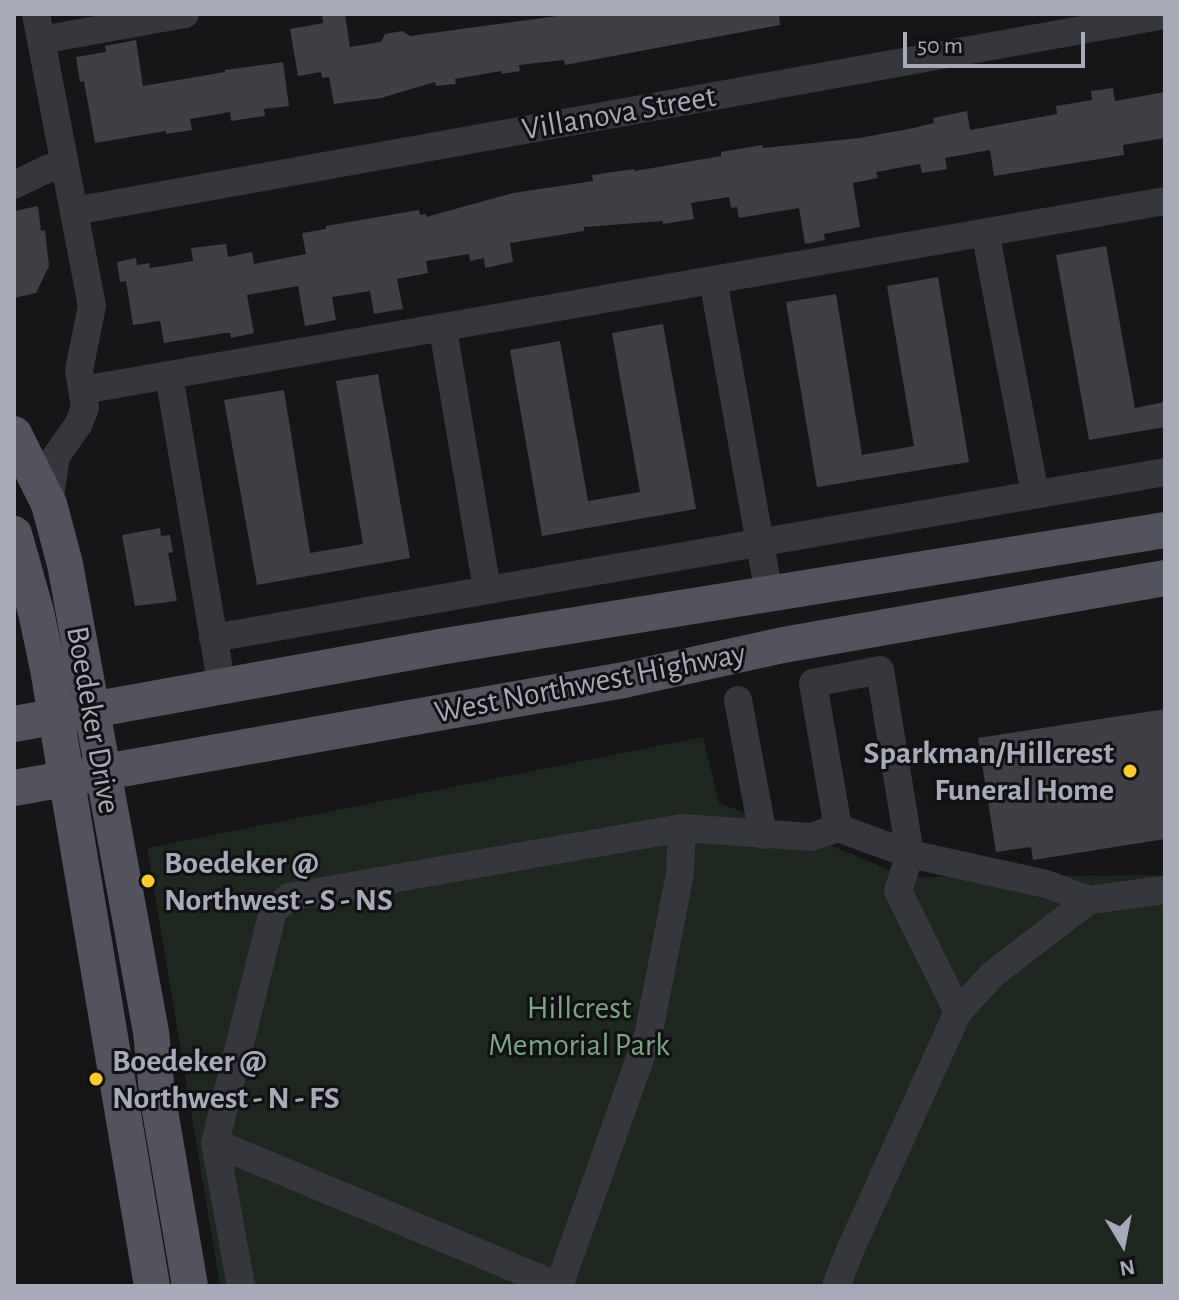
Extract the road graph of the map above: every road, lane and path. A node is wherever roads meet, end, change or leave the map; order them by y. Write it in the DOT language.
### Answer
graph roads {
  1 [pos="185,14"];
  2 [pos="1165,15"];
  3 [pos="38,27"];
  4 [pos="64,164"];
  5 [pos="14,185"];
  6 [pos="1165,201"];
  7 [pos="74,211"];
  8 [pos="1165,221"];
  9 [pos="988,247"];
  10 [pos="716,296"];
  11 [pos="445,341"];
  12 [pos="172,393"];
  13 [pos="84,399"];
  14 [pos="14,434"];
  15 [pos="1165,472"];
  16 [pos="1035,494"];
  17 [pos="49,504"];
  18 [pos="1165,530"];
  19 [pos="14,534"];
  20 [pos="760,543"];
  21 [pos="1165,578"];
  22 [pos="487,589"];
  23 [pos="769,594"];
  24 [pos="213,638"];
  25 [pos="222,687"];
  26 [pos="738,700"];
  27 [pos="92,711"];
  28 [pos="55,716"];
  29 [pos="14,724"];
  30 [pos="102,773"];
  31 [pos="65,779"];
  32 [pos="14,788"];
  33 [pos="682,828"];
  34 [pos="838,828"];
  35 [pos="763,835"];
  36 [pos="910,854"];
  37 [pos="1165,890"];
  38 [pos="1089,900"];
  39 [pos="958,1012"];
  40 [pos="215,1143"];
  41 [pos="152,1286"];
  42 [pos="190,1286"];
  43 [pos="241,1286"];
  44 [pos="559,1286"];
  45 [pos="836,1286"];
  1 -- 3 [label="street"];
  2 -- 7 [label="street, Villanova Street"];
  3 -- 4 [label="street, Boedeker Drive"];
  4 -- 5 [label="street"];
  4 -- 7 [label="street, Boedeker Drive"];
  6 -- 13 [label="street"];
  7 -- 13 [label="street, Boedeker Drive"];
  8 -- 9 [label="street"];
  9 -- 10 [label="street"];
  9 -- 16 [label="street"];
  10 -- 11 [label="street"];
  10 -- 20 [label="street"];
  11 -- 12 [label="street"];
  11 -- 22 [label="street"];
  12 -- 13 [label="street"];
  12 -- 24 [label="street"];
  13 -- 17 [label="street, Boedeker Drive"];
  14 -- 17 [label="main road"];
  15 -- 16 [label="street"];
  16 -- 20 [label="street"];
  17 -- 27 [label="main road, Boedeker Drive"];
  18 -- 23 [label="main road, West Northwest Highway"];
  19 -- 28 [label="main road, Boedeker Drive"];
  20 -- 22 [label="street"];
  20 -- 23 [label="street"];
  21 -- 30 [label="main road, West Northwest Highway"];
  22 -- 24 [label="street"];
  23 -- 25 [label="main road, West Northwest Highway"];
  24 -- 25 [label="street"];
  25 -- 27 [label="main road, West Northwest Highway"];
  26 -- 35 [label="street"];
  27 -- 28 [label="main road, West Northwest Highway"];
  27 -- 30 [label="main road, Boedeker Drive"];
  28 -- 29 [label="main road, West Northwest Highway"];
  28 -- 31 [label="main road, Boedeker Drive"];
  30 -- 31 [label="main road, West Northwest Highway"];
  30 -- 42 [label="main road, Boedeker Drive"];
  31 -- 32 [label="main road, West Northwest Highway"];
  31 -- 41 [label="main road, Boedeker Drive"];
  33 -- 35 [label="street"];
  33 -- 40 [label="street"];
  33 -- 44 [label="street"];
  34 -- 35 [label="street"];
  34 -- 36 [label="street"];
  34 -- 36 [label="street"];
  36 -- 38 [label="street"];
  36 -- 39 [label="street"];
  37 -- 38 [label="street"];
  38 -- 39 [label="street"];
  39 -- 45 [label="street"];
  40 -- 43 [label="street"];
  40 -- 44 [label="street"];
}
